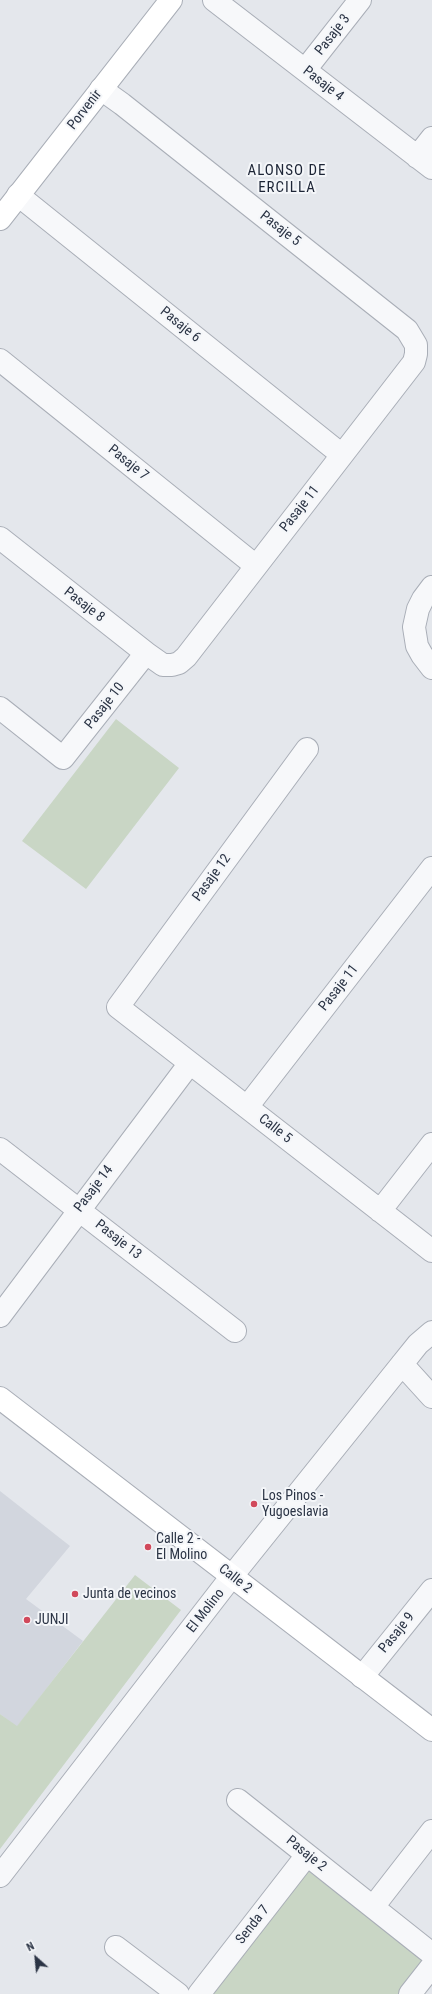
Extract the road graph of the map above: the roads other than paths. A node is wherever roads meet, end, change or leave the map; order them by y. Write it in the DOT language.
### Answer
graph roads {
  1 [pos="171,0"];
  2 [pos="214,0"];
  3 [pos="360,0"];
  4 [pos="305,70"];
  5 [pos="101,89"];
  6 [pos="432,138"];
  7 [pos="425,163"];
  8 [pos="18,195"];
  9 [pos="0,219"];
  10 [pos="416,345"];
  11 [pos="0,360"];
  12 [pos="342,455"];
  13 [pos="0,538"];
  14 [pos="256,566"];
  15 [pos="432,587"];
  16 [pos="146,654"];
  17 [pos="172,665"];
  18 [pos="432,668"];
  19 [pos="0,708"];
  20 [pos="307,749"];
  21 [pos="432,868"];
  22 [pos="118,1007"];
  23 [pos="190,1063"];
  24 [pos="247,1107"];
  25 [pos="432,1144"];
  26 [pos="0,1150"];
  27 [pos="78,1210"];
  28 [pos="380,1210"];
  29 [pos="432,1251"];
  30 [pos="0,1316"];
  31 [pos="235,1331"];
  32 [pos="432,1332"];
  33 [pos="402,1364"];
  34 [pos="432,1397"];
  35 [pos="0,1398"];
  36 [pos="232,1576"];
  37 [pos="432,1590"];
  38 [pos="362,1677"];
  39 [pos="432,1730"];
  40 [pos="238,1800"];
  41 [pos="432,1831"];
  42 [pos="308,1855"];
  43 [pos="0,1876"];
  44 [pos="373,1907"];
  45 [pos="116,1947"];
  46 [pos="432,1954"];
  47 [pos="432,1966"];
  48 [pos="178,1994"];
  49 [pos="199,1994"];
  50 [pos="410,1994"];
  1 -- 5 [label="street, Porvenir"];
  2 -- 4 [label="street, Pasaje 4"];
  3 -- 4 [label="street, Pasaje 3"];
  4 -- 7 [label="street, Pasaje 4"];
  5 -- 8 [label="street, Porvenir"];
  5 -- 10 [label="street, Pasaje 5"];
  6 -- 7 [label="street"];
  8 -- 9 [label="street, Porvenir"];
  8 -- 12 [label="street, Pasaje 6"];
  10 -- 12 [label="street, Pasaje 11"];
  11 -- 14 [label="street, Pasaje 7"];
  12 -- 14 [label="street, Pasaje 11"];
  13 -- 16 [label="street, Pasaje 8"];
  14 -- 17 [label="street, Pasaje 11"];
  15 -- 18 [label="street"];
  16 -- 17 [label="street, Pasaje 8"];
  16 -- 19 [label="street, Pasaje 10"];
  20 -- 22 [label="street, Pasaje 12"];
  21 -- 24 [label="street, Pasaje 11"];
  22 -- 23 [label="street, Calle 5"];
  23 -- 24 [label="street, Calle 5"];
  23 -- 27 [label="street, Pasaje 14"];
  24 -- 28 [label="street, Calle 5"];
  25 -- 28 [label="street"];
  26 -- 27 [label="street, Pasaje 13"];
  27 -- 30 [label="street, Pasaje 14"];
  27 -- 31 [label="street, Pasaje 13"];
  28 -- 29 [label="street, Calle 5"];
  32 -- 33 [label="street, El Molino"];
  33 -- 34 [label="street"];
  33 -- 36 [label="street, El Molino"];
  35 -- 36 [label="street, Calle 2"];
  36 -- 38 [label="street, Calle 2"];
  36 -- 43 [label="street, El Molino"];
  37 -- 38 [label="street, Pasaje 9"];
  38 -- 39 [label="street, Calle 2"];
  40 -- 42 [label="street, Pasaje 2"];
  41 -- 44 [label="street"];
  42 -- 44 [label="street, Pasaje 2"];
  42 -- 49 [label="street, Senda 7"];
  44 -- 46 [label="street, Pasaje 2"];
  45 -- 48 [label="street"];
  47 -- 50 [label="street"];
}
